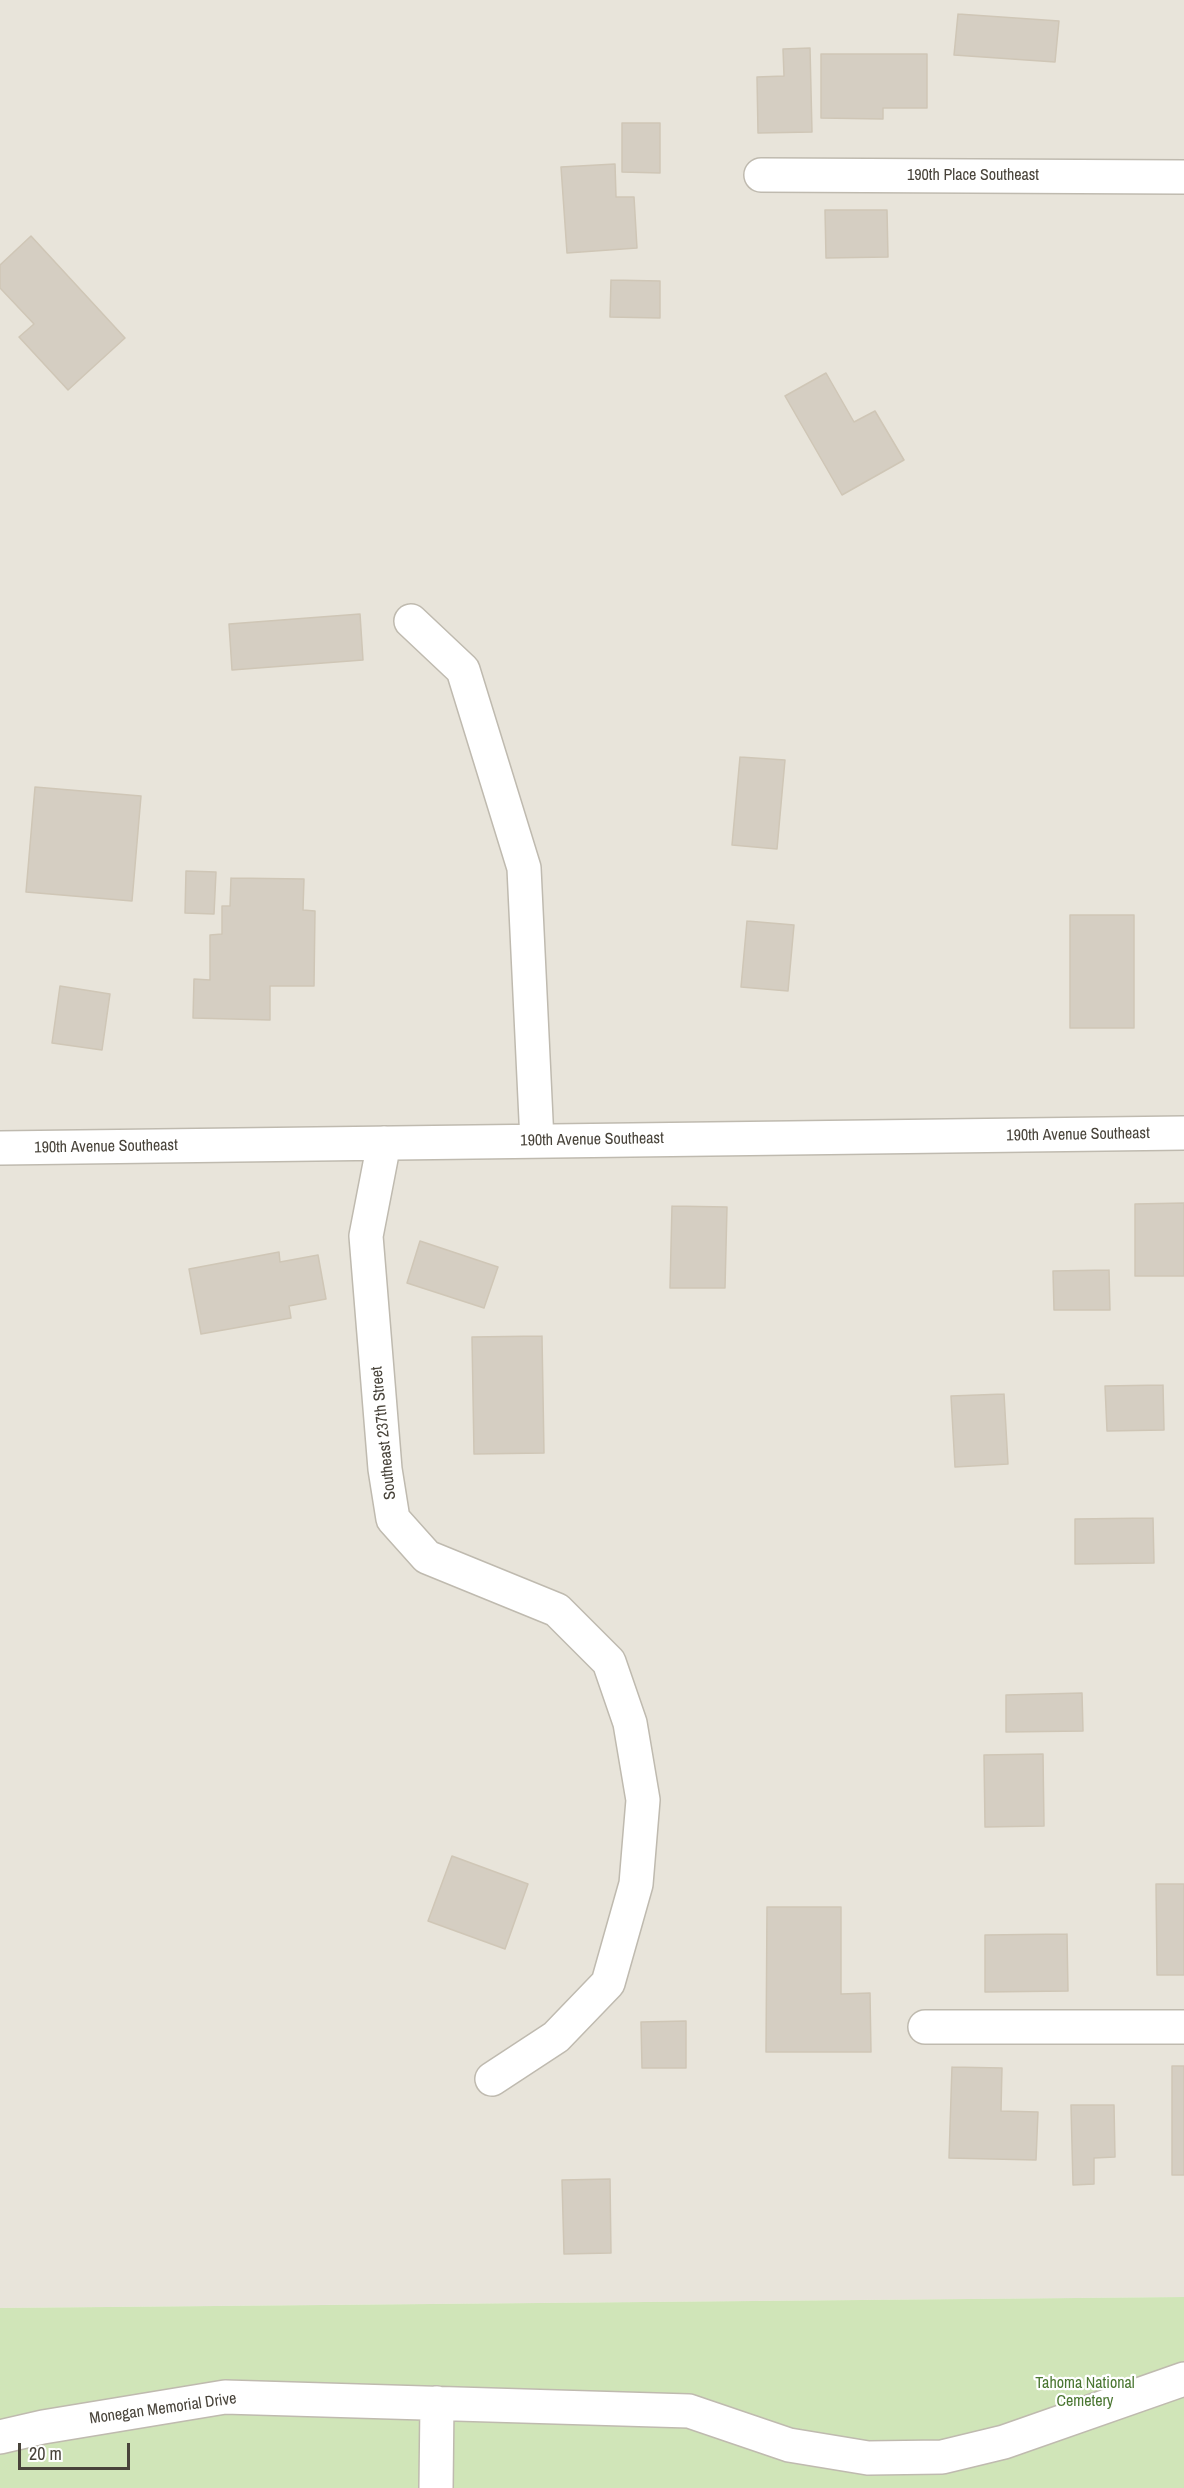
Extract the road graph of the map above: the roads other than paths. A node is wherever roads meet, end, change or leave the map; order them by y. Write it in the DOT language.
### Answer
graph roads {
  1 [pos="761,175"];
  2 [pos="1184,177"];
  3 [pos="411,621"];
  4 [pos="1184,1133"];
  5 [pos="537,1141"];
  6 [pos="384,1143"];
  7 [pos="0,1148"];
  8 [pos="925,2026"];
  9 [pos="1184,2027"];
  10 [pos="492,2079"];
  11 [pos="1184,2379"];
  12 [pos="437,2403"];
  13 [pos="0,2437"];
  14 [pos="436,2488"];
  1 -- 2 [label="street, 190th Place Southeast"];
  3 -- 5 [label="street"];
  4 -- 5 [label="street, 190th Avenue Southeast"];
  5 -- 6 [label="street, 190th Avenue Southeast"];
  6 -- 7 [label="street, 190th Avenue Southeast"];
  6 -- 10 [label="street, Southeast 237th Street"];
  8 -- 9 [label="street"];
  11 -- 12 [label="street, Monegan Memorial Drive"];
  12 -- 13 [label="street, Monegan Memorial Drive"];
  12 -- 14 [label="street"];
}
